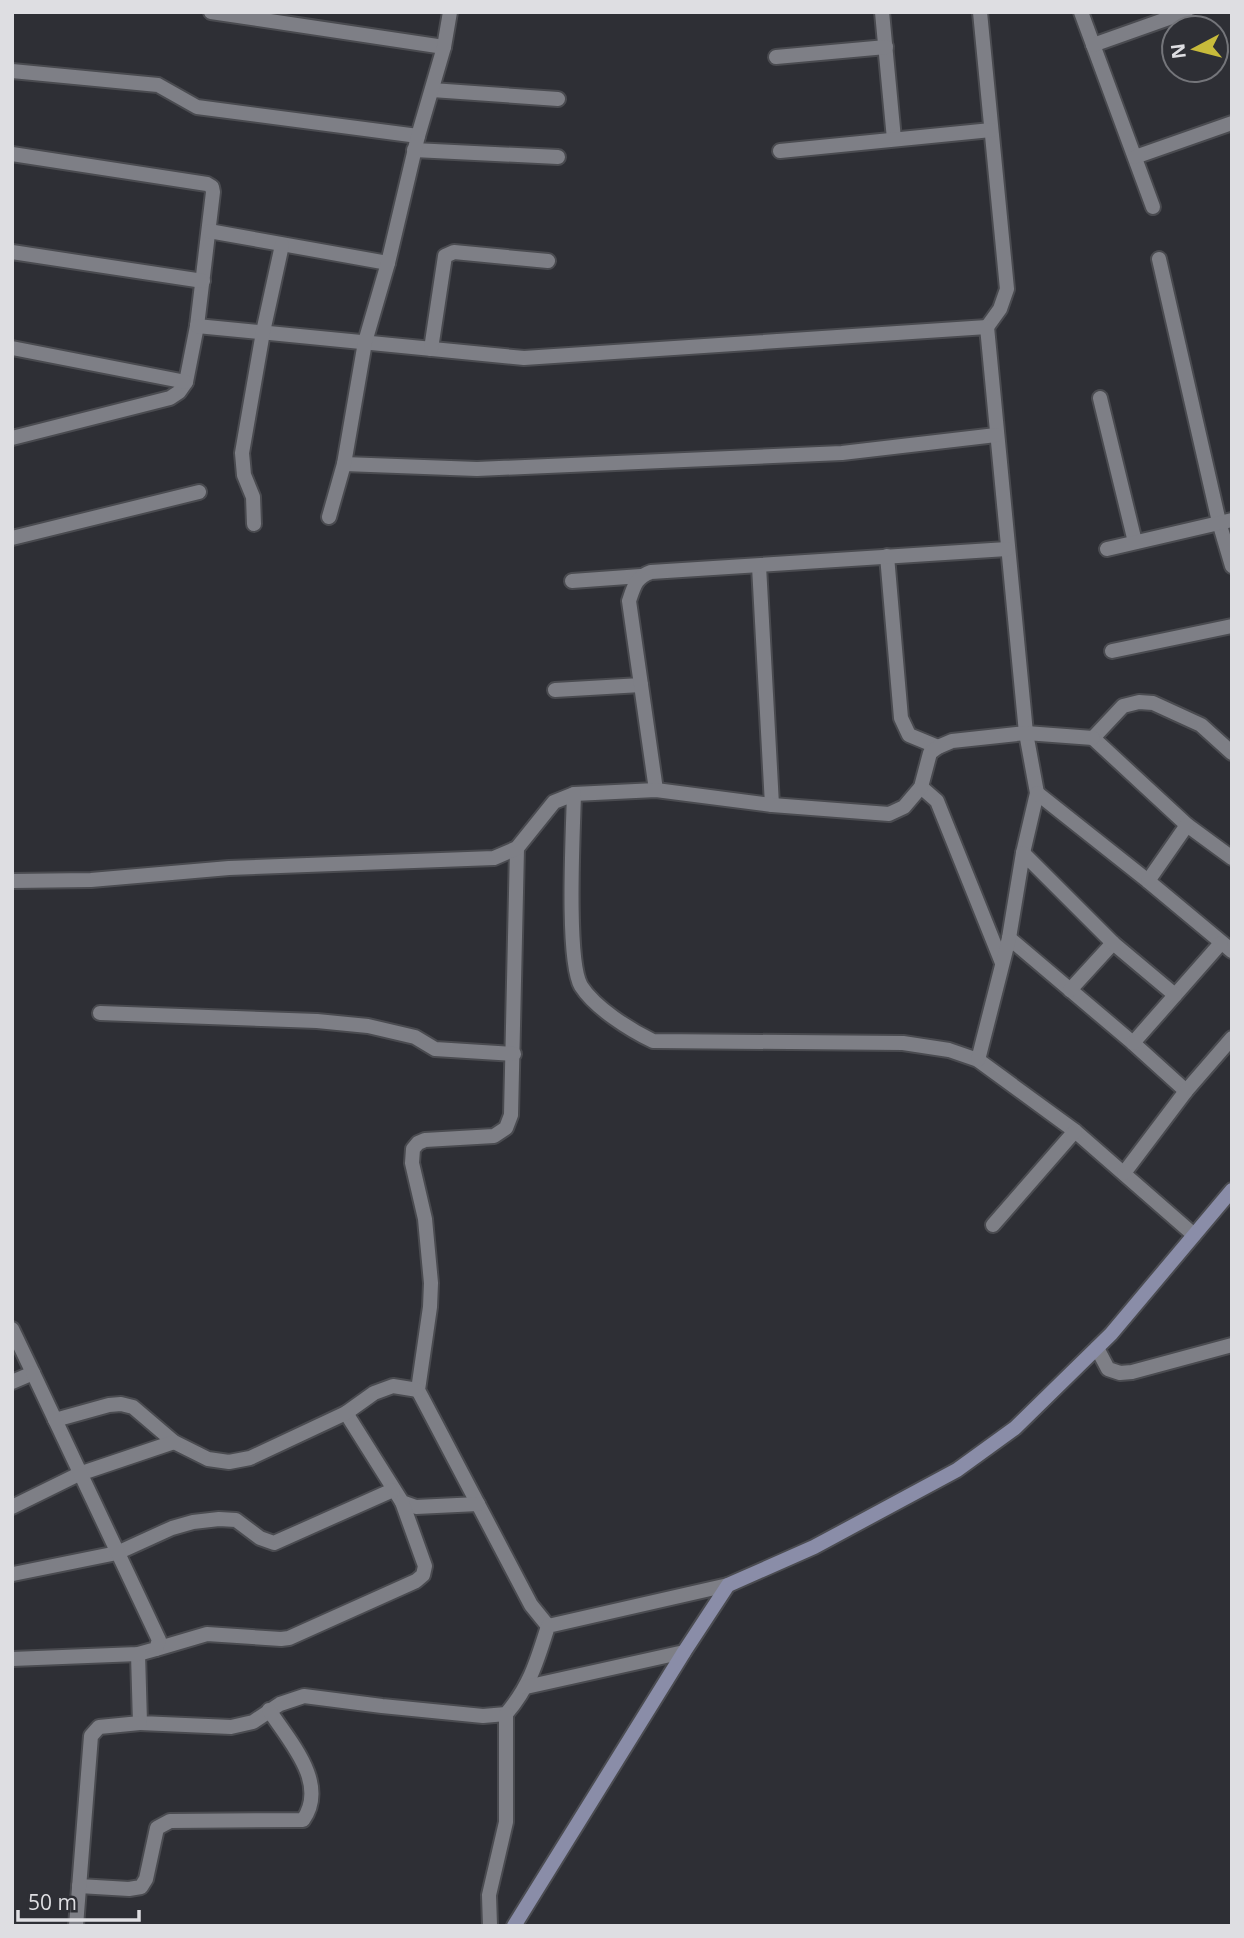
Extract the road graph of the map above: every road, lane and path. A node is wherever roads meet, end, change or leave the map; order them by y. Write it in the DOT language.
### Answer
graph roads {
  1 [pos="211,12"];
  2 [pos="450,12"];
  3 [pos="882,12"];
  4 [pos="980,12"];
  5 [pos="1081,12"];
  6 [pos="1186,12"];
  7 [pos="1093,45"];
  8 [pos="444,47"];
  9 [pos="886,47"];
  10 [pos="776,57"];
  11 [pos="12,71"];
  12 [pos="432,90"];
  13 [pos="558,99"];
  14 [pos="1232,123"];
  15 [pos="991,130"];
  16 [pos="894,139"];
  17 [pos="416,143"];
  18 [pos="780,151"];
  19 [pos="12,155"];
  20 [pos="558,157"];
  21 [pos="1135,157"];
  22 [pos="1153,207"];
  23 [pos="209,232"];
  24 [pos="282,245"];
  25 [pos="12,252"];
  26 [pos="1159,259"];
  27 [pos="548,261"];
  28 [pos="387,263"];
  29 [pos="203,281"];
  30 [pos="197,326"];
  31 [pos="987,327"];
  32 [pos="263,332"];
  33 [pos="365,342"];
  34 [pos="12,348"];
  35 [pos="430,349"];
  36 [pos="186,382"];
  37 [pos="1100,398"];
  38 [pos="996,435"];
  39 [pos="12,438"];
  40 [pos="344,464"];
  41 [pos="199,492"];
  42 [pos="329,517"];
  43 [pos="1225,521"];
  44 [pos="254,524"];
  45 [pos="12,538"];
  46 [pos="1135,542"];
  47 [pos="1007,549"];
  48 [pos="1107,549"];
  49 [pos="887,556"];
  50 [pos="760,566"];
  51 [pos="1232,566"];
  52 [pos="641,576"];
  53 [pos="572,581"];
  54 [pos="1232,626"];
  55 [pos="1112,651"];
  56 [pos="641,685"];
  57 [pos="555,690"];
  58 [pos="1026,733"];
  59 [pos="1093,738"];
  60 [pos="938,747"];
  61 [pos="1232,753"];
  62 [pos="921,787"];
  63 [pos="656,790"];
  64 [pos="1037,793"];
  65 [pos="573,794"];
  66 [pos="772,805"];
  67 [pos="1187,825"];
  68 [pos="517,848"];
  69 [pos="1023,853"];
  70 [pos="1232,858"];
  71 [pos="12,881"];
  72 [pos="1148,881"];
  73 [pos="1009,938"];
  74 [pos="1113,943"];
  75 [pos="1226,947"];
  76 [pos="1002,963"];
  77 [pos="1070,990"];
  78 [pos="1175,995"];
  79 [pos="100,1013"];
  80 [pos="1232,1038"];
  81 [pos="1133,1043"];
  82 [pos="514,1054"];
  83 [pos="978,1060"];
  84 [pos="1186,1091"];
  85 [pos="1075,1131"];
  86 [pos="1124,1174"];
  87 [pos="1232,1190"];
  88 [pos="993,1225"];
  89 [pos="1195,1234"];
  90 [pos="12,1329"];
  91 [pos="1232,1345"];
  92 [pos="1097,1348"];
  93 [pos="33,1373"];
  94 [pos="12,1382"];
  95 [pos="418,1390"];
  96 [pos="346,1413"];
  97 [pos="55,1420"];
  98 [pos="174,1442"];
  99 [pos="79,1474"];
  100 [pos="397,1496"];
  101 [pos="478,1504"];
  102 [pos="12,1507"];
  103 [pos="117,1553"];
  104 [pos="13,1574"];
  105 [pos="728,1585"];
  106 [pos="548,1626"];
  107 [pos="156,1649"];
  108 [pos="684,1651"];
  109 [pos="138,1654"];
  110 [pos="12,1659"];
  111 [pos="526,1687"];
  112 [pos="269,1710"];
  113 [pos="506,1714"];
  114 [pos="140,1723"];
  115 [pos="79,1886"];
  116 [pos="76,1926"];
  117 [pos="490,1926"];
  118 [pos="514,1926"];
  1 -- 8 [label="street"];
  2 -- 8 [label="street"];
  3 -- 9 [label="street"];
  4 -- 15 [label="street"];
  5 -- 7 [label="street"];
  6 -- 7 [label="street"];
  7 -- 21 [label="street"];
  8 -- 12 [label="street"];
  9 -- 10 [label="street"];
  9 -- 16 [label="street"];
  11 -- 17 [label="street"];
  12 -- 13 [label="street"];
  12 -- 17 [label="street"];
  14 -- 21 [label="street"];
  15 -- 16 [label="street"];
  15 -- 31 [label="street"];
  16 -- 18 [label="street"];
  17 -- 20 [label="street"];
  17 -- 28 [label="street"];
  19 -- 23 [label="street"];
  21 -- 22 [label="street"];
  23 -- 24 [label="street"];
  23 -- 29 [label="street"];
  24 -- 28 [label="street"];
  24 -- 32 [label="street"];
  25 -- 29 [label="street"];
  26 -- 43 [label="street"];
  27 -- 35 [label="street"];
  28 -- 33 [label="street"];
  29 -- 30 [label="street"];
  30 -- 32 [label="street"];
  30 -- 36 [label="street"];
  31 -- 35 [label="street"];
  31 -- 38 [label="street"];
  32 -- 33 [label="street"];
  32 -- 44 [label="street"];
  33 -- 35 [label="street"];
  33 -- 40 [label="street"];
  34 -- 36 [label="street"];
  36 -- 39 [label="street"];
  37 -- 46 [label="street"];
  38 -- 40 [label="street"];
  38 -- 47 [label="street"];
  40 -- 42 [label="street"];
  41 -- 45 [label="street"];
  43 -- 46 [label="street"];
  43 -- 51 [label="street"];
  46 -- 48 [label="street"];
  47 -- 49 [label="street"];
  47 -- 58 [label="street"];
  49 -- 50 [label="street"];
  49 -- 60 [label="street"];
  50 -- 52 [label="street"];
  50 -- 66 [label="street"];
  52 -- 53 [label="street"];
  52 -- 56 [label="street"];
  54 -- 55 [label="street"];
  56 -- 57 [label="street"];
  56 -- 63 [label="street"];
  58 -- 59 [label="street"];
  58 -- 60 [label="street"];
  58 -- 64 [label="street"];
  59 -- 61 [label="street"];
  59 -- 67 [label="street"];
  60 -- 62 [label="street"];
  62 -- 66 [label="street"];
  62 -- 76 [label="street"];
  63 -- 65 [label="street"];
  63 -- 66 [label="street"];
  64 -- 69 [label="street"];
  64 -- 72 [label="street"];
  65 -- 68 [label="street"];
  65 -- 83 [label="street"];
  67 -- 70 [label="street"];
  67 -- 72 [label="street"];
  68 -- 71 [label="street"];
  68 -- 82 [label="street"];
  69 -- 73 [label="street"];
  69 -- 74 [label="street"];
  72 -- 75 [label="street"];
  73 -- 76 [label="street"];
  73 -- 77 [label="street"];
  74 -- 77 [label="street"];
  74 -- 78 [label="street"];
  75 -- 78 [label="street"];
  76 -- 83 [label="street"];
  77 -- 81 [label="street"];
  78 -- 81 [label="street"];
  79 -- 82 [label="street"];
  80 -- 84 [label="street"];
  81 -- 84 [label="street"];
  82 -- 95 [label="street"];
  83 -- 85 [label="street"];
  84 -- 86 [label="street"];
  85 -- 86 [label="street"];
  85 -- 88 [label="street"];
  86 -- 89 [label="street"];
  87 -- 89 [label="street"];
  89 -- 92 [label="street"];
  90 -- 93 [label="street"];
  91 -- 92 [label="street"];
  92 -- 105 [label="street"];
  93 -- 94 [label="street"];
  93 -- 97 [label="street"];
  95 -- 96 [label="street"];
  95 -- 101 [label="street"];
  96 -- 98 [label="street"];
  96 -- 100 [label="street"];
  97 -- 98 [label="street"];
  97 -- 99 [label="street"];
  98 -- 99 [label="street"];
  99 -- 102 [label="street"];
  99 -- 103 [label="street"];
  100 -- 101 [label="street"];
  100 -- 103 [label="street"];
  100 -- 107 [label="street"];
  101 -- 106 [label="street"];
  103 -- 104 [label="street"];
  103 -- 107 [label="street"];
  105 -- 106 [label="street"];
  105 -- 108 [label="street"];
  106 -- 111 [label="street"];
  107 -- 109 [label="street"];
  108 -- 111 [label="street"];
  108 -- 118 [label="street"];
  109 -- 110 [label="street"];
  109 -- 114 [label="street"];
  111 -- 113 [label="street"];
  112 -- 113 [label="street"];
  112 -- 114 [label="street"];
  112 -- 115 [label="street"];
  113 -- 117 [label="street"];
  114 -- 115 [label="street"];
  115 -- 116 [label="street"];
}
